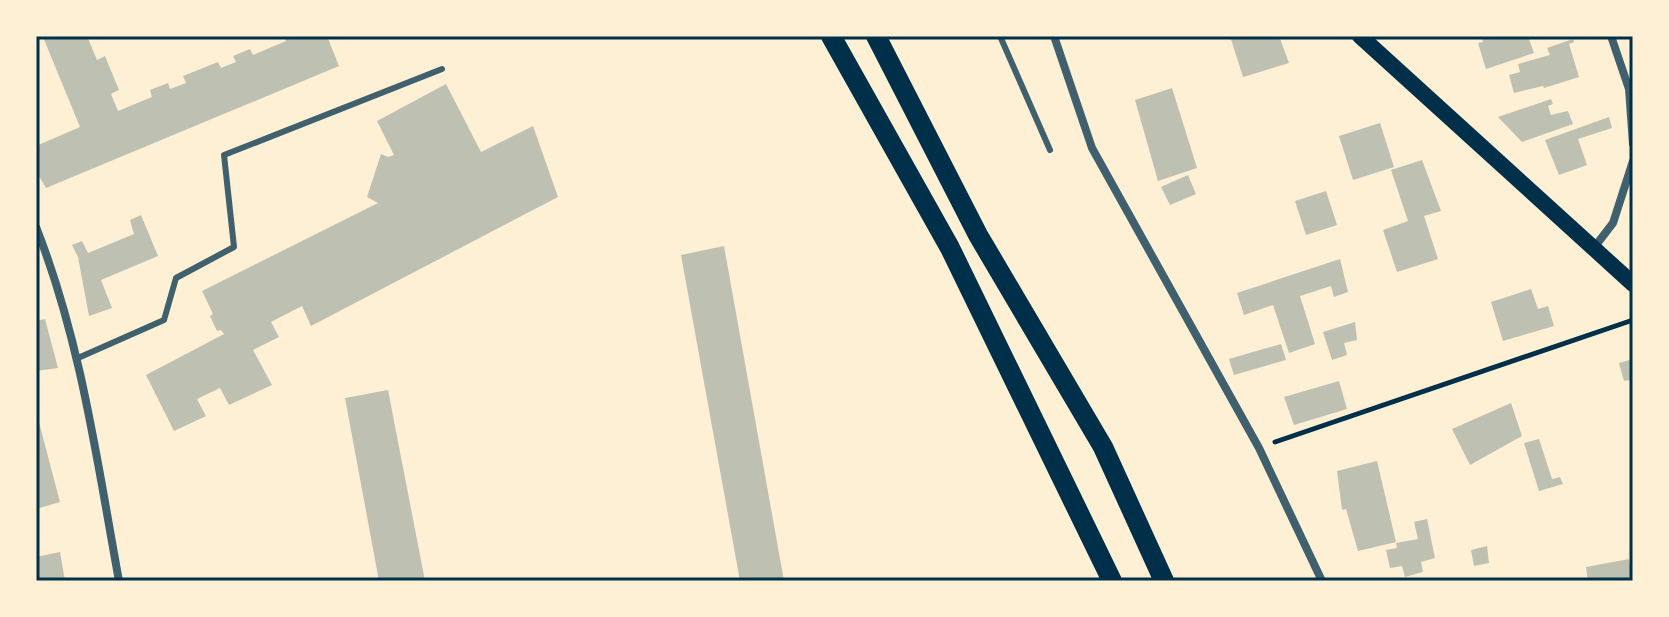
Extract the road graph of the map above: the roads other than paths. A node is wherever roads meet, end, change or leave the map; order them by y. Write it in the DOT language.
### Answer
graph roads {
  1 [pos="831,36"];
  2 [pos="876,36"];
  3 [pos="1000,36"];
  4 [pos="1054,36"];
  5 [pos="1360,36"];
  6 [pos="1611,36"];
  7 [pos="442,69"];
  8 [pos="1633,144"];
  9 [pos="1050,150"];
  10 [pos="1633,161"];
  11 [pos="36,227"];
  12 [pos="1593,249"];
  13 [pos="1633,284"];
  14 [pos="78,358"];
  15 [pos="119,581"];
  16 [pos="1112,581"];
  17 [pos="1164,581"];
  18 [pos="1322,581"];
  1 -- 16 [label="main road"];
  2 -- 17 [label="main road"];
  3 -- 9 [label="lane"];
  4 -- 18 [label="street"];
  5 -- 12 [label="main road"];
  6 -- 8 [label="street"];
  7 -- 14 [label="lane"];
  10 -- 12 [label="street"];
  11 -- 14 [label="street"];
  12 -- 13 [label="main road"];
  14 -- 15 [label="street"];
}
